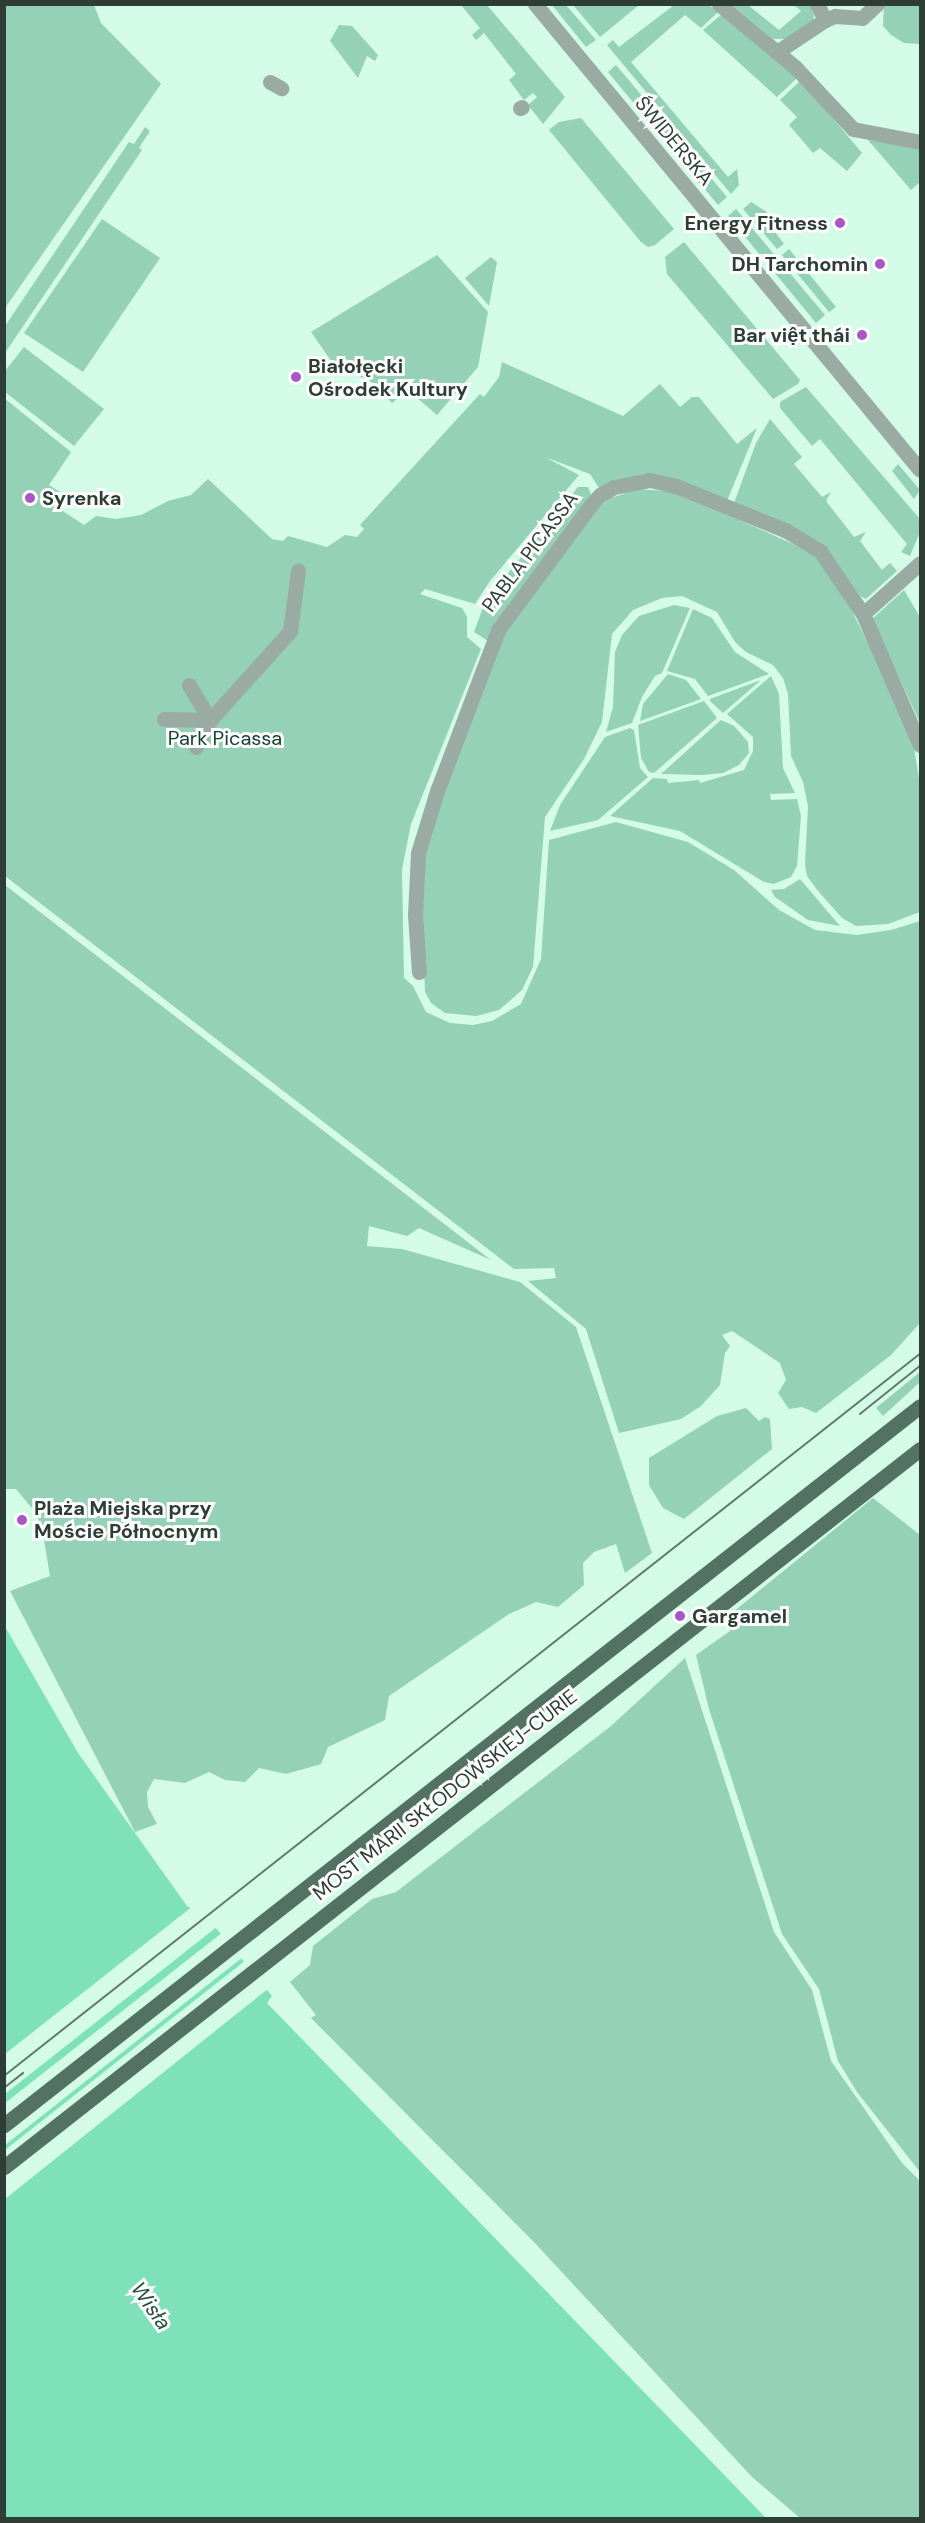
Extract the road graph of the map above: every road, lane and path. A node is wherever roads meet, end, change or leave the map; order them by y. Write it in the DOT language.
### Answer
graph roads {
  1 [pos="534,4"];
  2 [pos="719,4"];
  3 [pos="818,4"];
  4 [pos="877,4"];
  5 [pos="825,20"];
  6 [pos="777,52"];
  7 [pos="921,142"];
  8 [pos="921,470"];
  9 [pos="921,563"];
  10 [pos="298,571"];
  11 [pos="863,614"];
  12 [pos="189,685"];
  13 [pos="164,719"];
  14 [pos="210,726"];
  15 [pos="921,745"];
  16 [pos="196,747"];
  17 [pos="419,972"];
  18 [pos="921,1406"];
  19 [pos="916,1453"];
  20 [pos="4,2126"];
  21 [pos="4,2167"];
  1 -- 8 [label="street, ŚWIDERSKA"];
  2 -- 6 [label="street"];
  3 -- 5 [label="street"];
  4 -- 5 [label="street"];
  5 -- 6 [label="street"];
  6 -- 7 [label="street"];
  9 -- 11 [label="street"];
  10 -- 14 [label="street"];
  11 -- 15 [label="street, PABLA PICASSA"];
  11 -- 17 [label="street, PABLA PICASSA"];
  12 -- 14 [label="street"];
  13 -- 14 [label="street"];
  14 -- 16 [label="street"];
  18 -- 20 [label="main road, MOST MARII SKŁODOWSKIEJ-CURIE"];
  19 -- 21 [label="main road, MOST MARII SKŁODOWSKIEJ-CURIE"];
}
